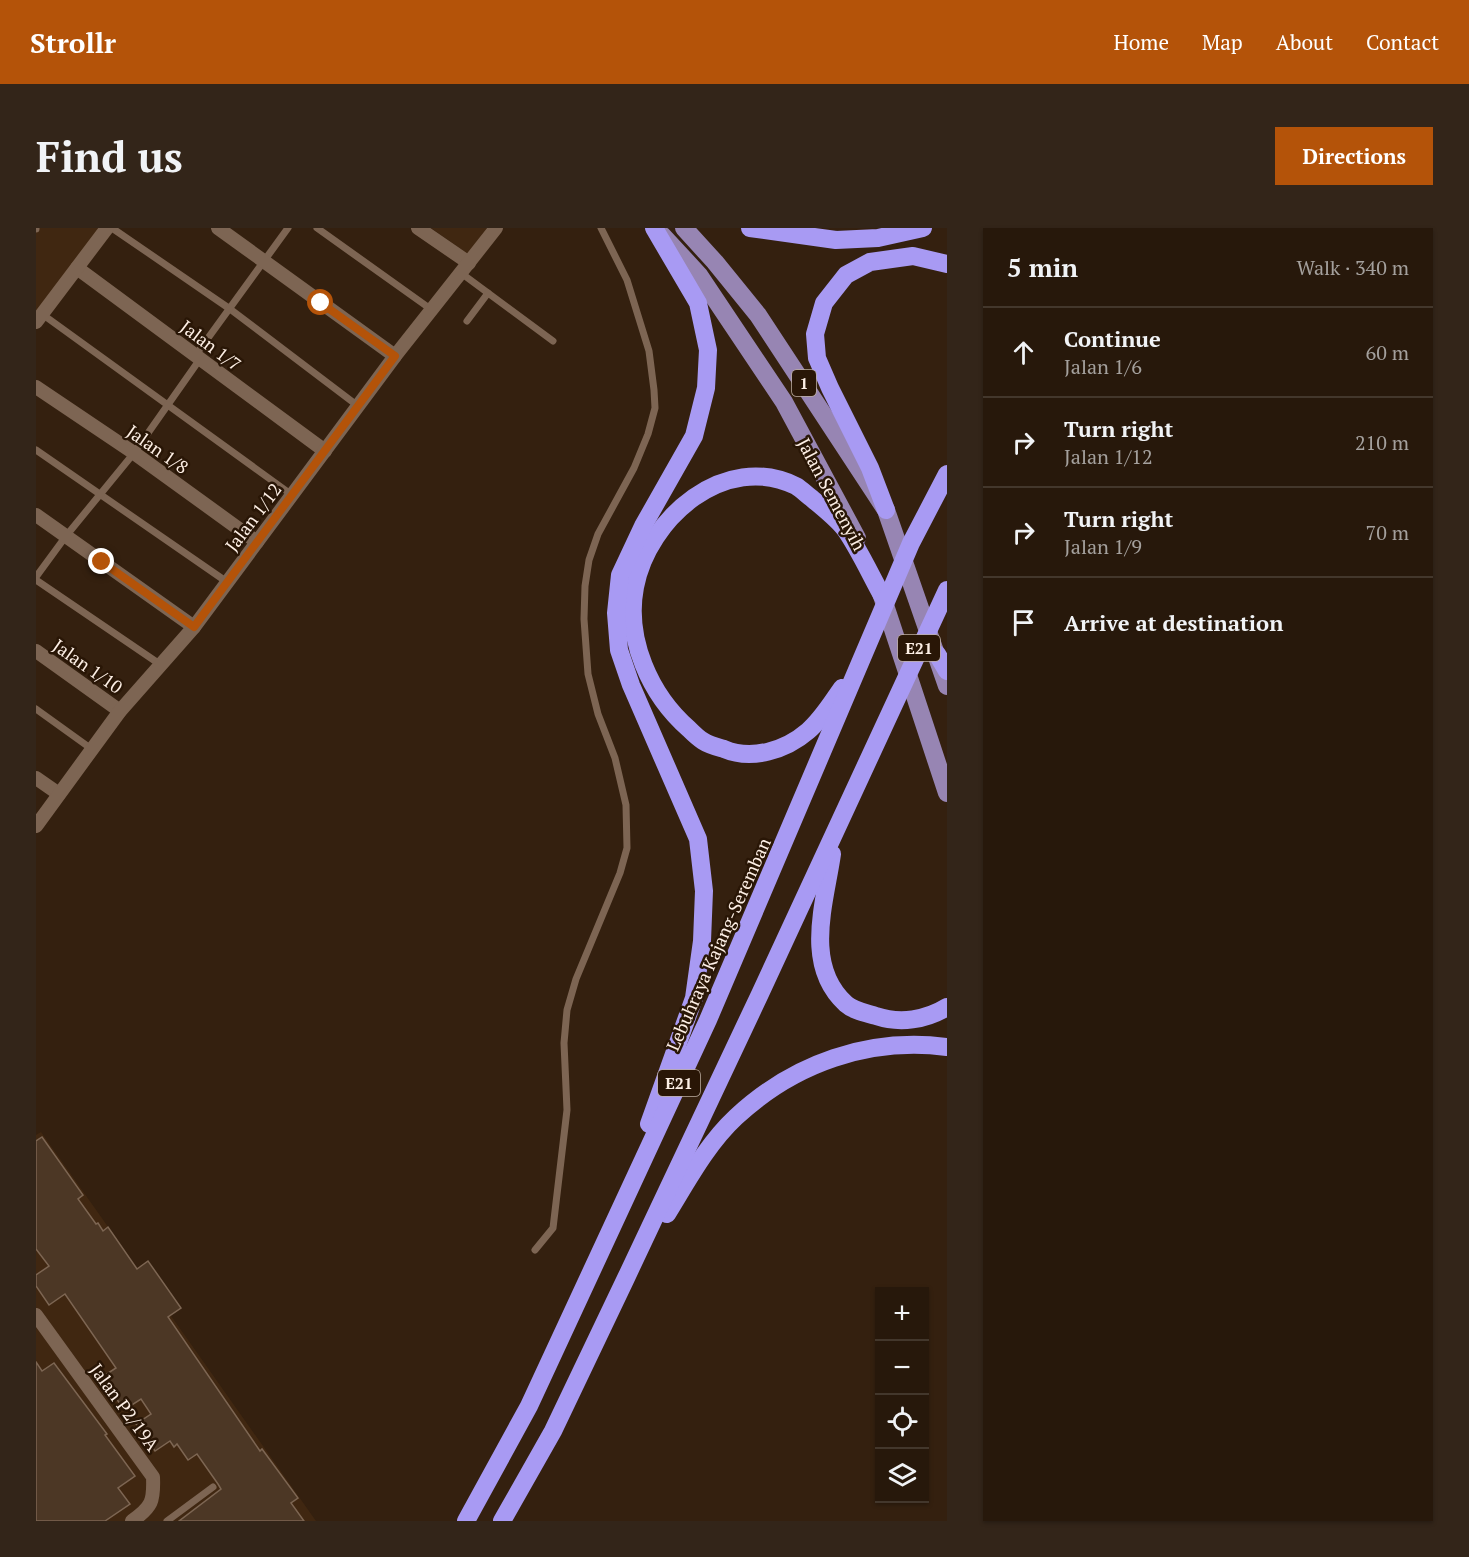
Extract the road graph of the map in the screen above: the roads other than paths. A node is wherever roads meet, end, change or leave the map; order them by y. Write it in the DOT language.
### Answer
graph roads {
  1 [pos="107,228"];
  2 [pos="112,228"];
  3 [pos="218,228"];
  4 [pos="288,228"];
  5 [pos="317,228"];
  6 [pos="418,228"];
  7 [pos="496,228"];
  8 [pos="601,228"];
  9 [pos="655,228"];
  10 [pos="684,228"];
  11 [pos="750,228"];
  12 [pos="923,228"];
  13 [pos="265,262"];
  14 [pos="947,264"];
  15 [pos="77,268"];
  16 [pos="465,268"];
  17 [pos="488,293"];
  18 [pos="230,309"];
  19 [pos="433,310"];
  20 [pos="38,320"];
  21 [pos="468,321"];
  22 [pos="553,341"];
  23 [pos="395,356"];
  24 [pos="198,357"];
  25 [pos="36,387"];
  26 [pos="168,405"];
  27 [pos="358,406"];
  28 [pos="36,450"];
  29 [pos="325,452"];
  30 [pos="134,453"];
  31 [pos="947,474"];
  32 [pos="100,494"];
  33 [pos="292,495"];
  34 [pos="886,510"];
  35 [pos="36,515"];
  36 [pos="66,536"];
  37 [pos="257,542"];
  38 [pos="36,578"];
  39 [pos="227,582"];
  40 [pos="946,591"];
  41 [pos="884,599"];
  42 [pos="194,627"];
  43 [pos="36,651"];
  44 [pos="937,654"];
  45 [pos="863,658"];
  46 [pos="161,664"];
  47 [pos="947,671"];
  48 [pos="947,686"];
  49 [pos="36,709"];
  50 [pos="120,711"];
  51 [pos="93,750"];
  52 [pos="36,778"];
  53 [pos="947,793"];
  54 [pos="59,794"];
  55 [pos="36,826"];
  56 [pos="836,832"];
  57 [pos="947,1007"];
  58 [pos="947,1047"];
  59 [pos="616,1216"];
  60 [pos="534,1250"];
  61 [pos="626,1278"];
  62 [pos="36,1315"];
  63 [pos="213,1487"];
  64 [pos="132,1521"];
  65 [pos="166,1521"];
  66 [pos="466,1521"];
  67 [pos="502,1521"];
  1 -- 15 [label="street"];
  2 -- 18 [label="lane"];
  3 -- 13 [label="street"];
  4 -- 13 [label="lane"];
  5 -- 19 [label="lane"];
  6 -- 16 [label="street"];
  7 -- 16 [label="street, Jalan 1/12"];
  8 -- 60 [label="lane"];
  9 -- 41 [label="main road, Jalan Semenyih / 1"];
  9 -- 59 [label="highway"];
  10 -- 34 [label="main road, Jalan Semenyih / 1"];
  11 -- 12 [label="highway"];
  13 -- 18 [label="lane"];
  13 -- 23 [label="street"];
  14 -- 34 [label="highway"];
  15 -- 20 [label="street"];
  15 -- 24 [label="street, Jalan 1/7"];
  16 -- 17 [label="lane"];
  16 -- 19 [label="street, Jalan 1/12"];
  17 -- 21 [label="lane"];
  17 -- 22 [label="lane"];
  18 -- 24 [label="lane"];
  18 -- 27 [label="lane"];
  19 -- 23 [label="street, Jalan 1/12"];
  20 -- 26 [label="lane"];
  23 -- 27 [label="street, Jalan 1/12"];
  24 -- 26 [label="lane"];
  24 -- 29 [label="street, Jalan 1/7"];
  25 -- 30 [label="street, Jalan 1/8"];
  26 -- 30 [label="lane"];
  26 -- 33 [label="lane"];
  27 -- 29 [label="street, Jalan 1/12"];
  28 -- 32 [label="lane"];
  29 -- 33 [label="street, Jalan 1/12"];
  30 -- 32 [label="lane"];
  30 -- 37 [label="street, Jalan 1/8"];
  31 -- 45 [label="highway, Lebuhraya Kajang-Seremban / E21"];
  32 -- 36 [label="lane"];
  32 -- 39 [label="lane"];
  33 -- 37 [label="street, Jalan 1/12"];
  34 -- 44 [label="main road, Jalan Semenyih / 1"];
  35 -- 36 [label="street"];
  36 -- 38 [label="lane"];
  36 -- 42 [label="street"];
  37 -- 39 [label="street, Jalan 1/12"];
  38 -- 46 [label="lane"];
  39 -- 42 [label="street, Jalan 1/12"];
  40 -- 56 [label="highway, E21"];
  41 -- 45 [label="highway"];
  41 -- 53 [label="main road, Jalan Semenyih / 1"];
  42 -- 46 [label="street, Jalan 1/12"];
  43 -- 50 [label="street, Jalan 1/10"];
  44 -- 47 [label="highway"];
  44 -- 48 [label="main road, Jalan Semenyih / 1"];
  45 -- 59 [label="highway, Lebuhraya Kajang-Seremban / E21"];
  46 -- 50 [label="street, Jalan 1/12"];
  49 -- 51 [label="lane"];
  50 -- 51 [label="street, Jalan 1/12"];
  51 -- 54 [label="street, Jalan 1/12"];
  52 -- 54 [label="street"];
  54 -- 55 [label="street, Jalan 1/12"];
  56 -- 57 [label="highway"];
  56 -- 61 [label="highway, E21"];
  58 -- 61 [label="highway"];
  59 -- 66 [label="highway, Lebuhraya Kajang-Seremban / E21"];
  61 -- 67 [label="highway, E21"];
  62 -- 64 [label="street, Jalan P2/19A"];
  63 -- 65 [label="lane"];
}
